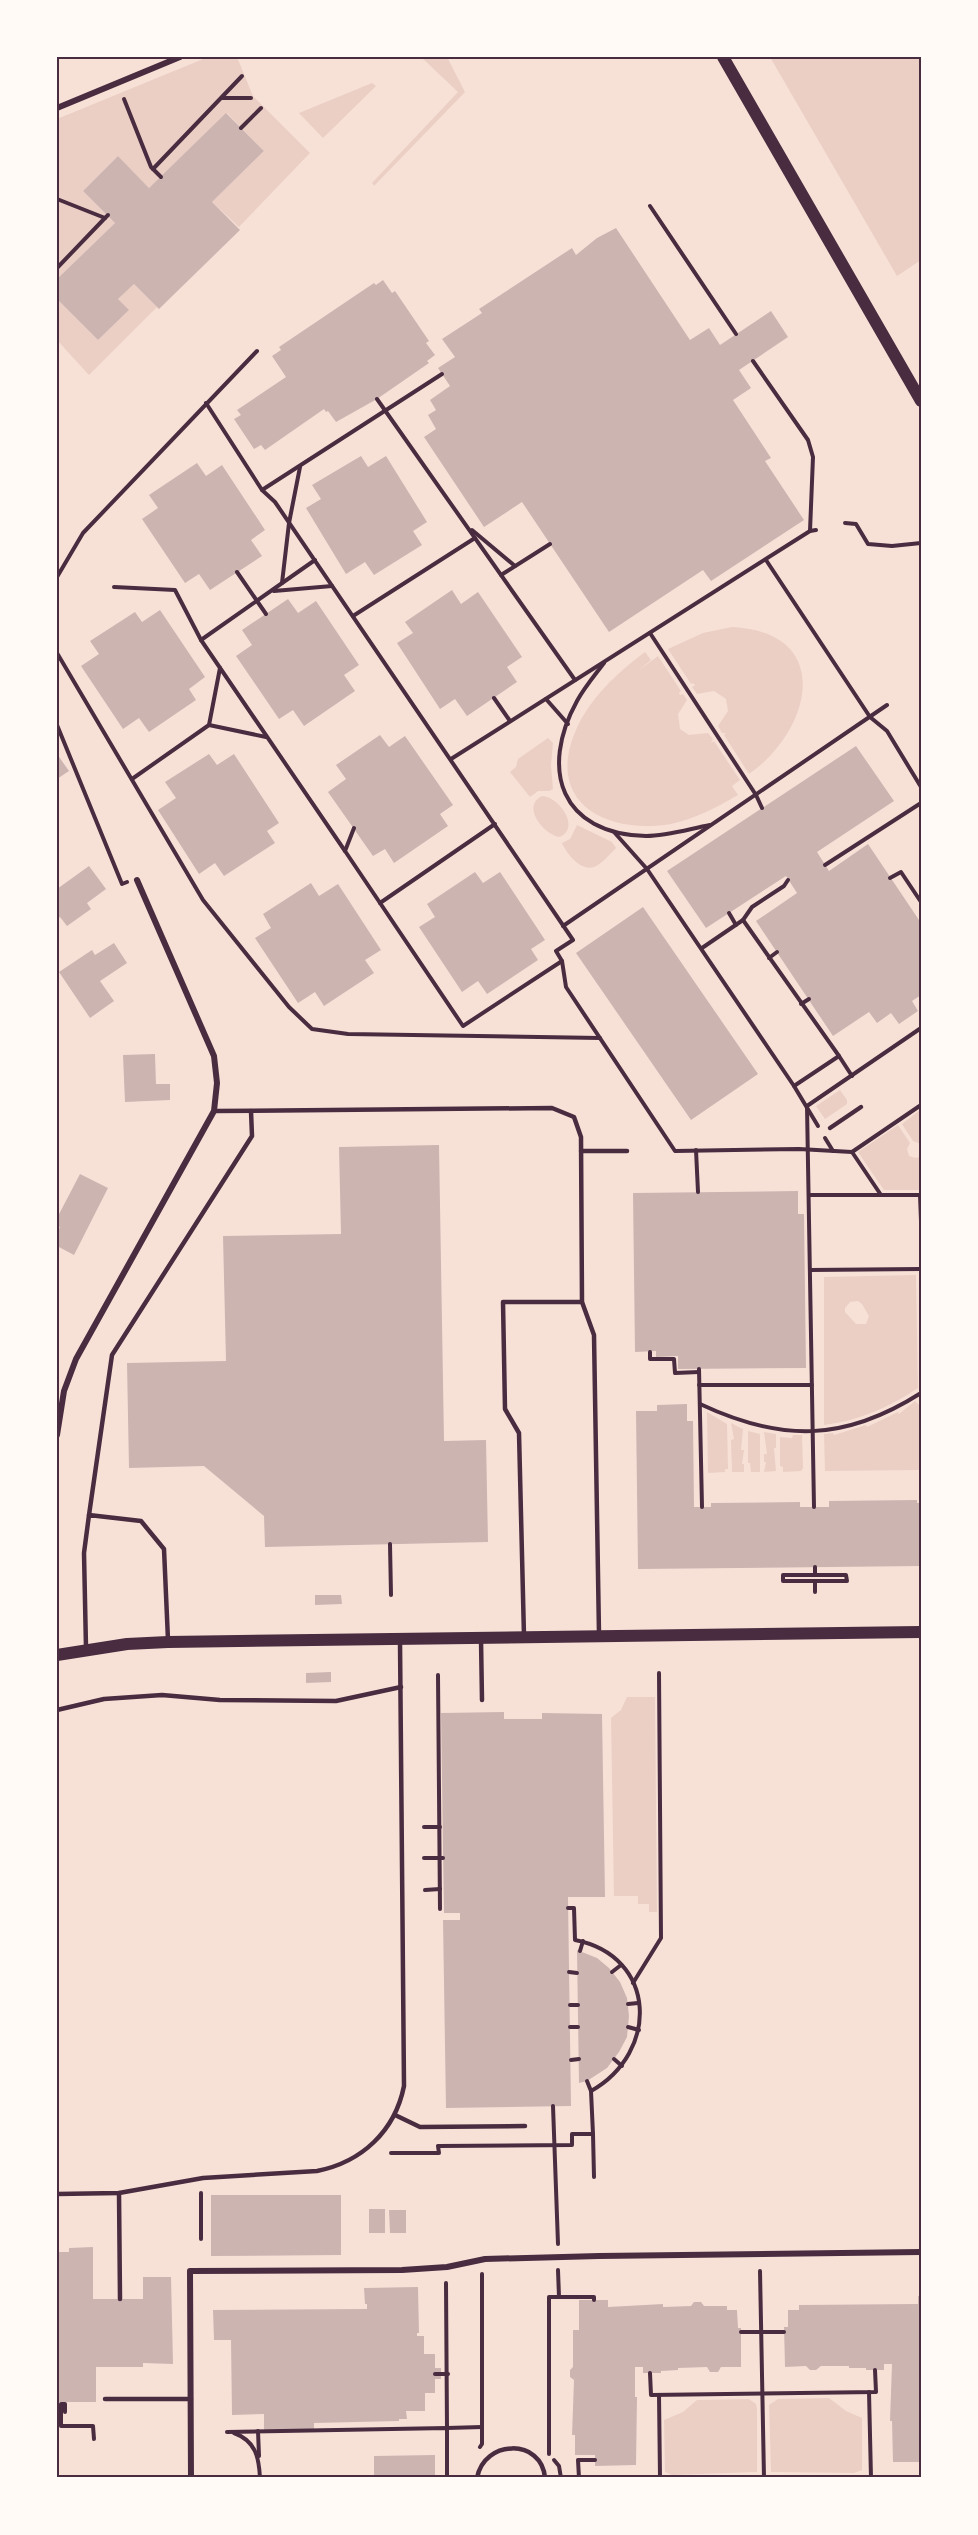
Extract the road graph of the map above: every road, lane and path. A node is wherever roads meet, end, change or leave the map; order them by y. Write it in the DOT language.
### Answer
graph roads {
  1 [pos="180,57"];
  2 [pos="723,57"];
  3 [pos="242,76"];
  4 [pos="222,98"];
  5 [pos="251,98"];
  6 [pos="124,99"];
  7 [pos="57,108"];
  8 [pos="261,108"];
  9 [pos="241,128"];
  10 [pos="153,169"];
  11 [pos="161,177"];
  12 [pos="57,200"];
  13 [pos="650,207"];
  14 [pos="57,268"];
  15 [pos="736,334"];
  16 [pos="257,351"];
  17 [pos="753,361"];
  18 [pos="442,375"];
  19 [pos="377,399"];
  20 [pos="921,401"];
  21 [pos="206,403"];
  22 [pos="386,412"];
  23 [pos="300,466"];
  24 [pos="262,490"];
  25 [pos="289,523"];
  26 [pos="845,523"];
  27 [pos="465,525"];
  28 [pos="816,530"];
  29 [pos="810,531"];
  30 [pos="475,538"];
  31 [pos="550,543"];
  32 [pos="921,543"];
  33 [pos="315,560"];
  34 [pos="766,560"];
  35 [pos="515,566"];
  36 [pos="237,572"];
  37 [pos="501,575"];
  38 [pos="57,578"];
  39 [pos="282,583"];
  40 [pos="333,586"];
  41 [pos="114,588"];
  42 [pos="271,591"];
  43 [pos="258,600"];
  44 [pos="266,614"];
  45 [pos="353,616"];
  46 [pos="650,633"];
  47 [pos="201,640"];
  48 [pos="57,653"];
  49 [pos="605,661"];
  50 [pos="220,668"];
  51 [pos="575,680"];
  52 [pos="494,698"];
  53 [pos="546,699"];
  54 [pos="887,705"];
  55 [pos="870,717"];
  56 [pos="510,722"];
  57 [pos="568,724"];
  58 [pos="57,725"];
  59 [pos="209,725"];
  60 [pos="267,737"];
  61 [pos="451,759"];
  62 [pos="132,779"];
  63 [pos="921,787"];
  64 [pos="756,795"];
  65 [pos="921,803"];
  66 [pos="762,808"];
  67 [pos="495,824"];
  68 [pos="713,824"];
  69 [pos="354,828"];
  70 [pos="614,832"];
  71 [pos="345,851"];
  72 [pos="825,865"];
  73 [pos="647,869"];
  74 [pos="890,878"];
  75 [pos="137,880"];
  76 [pos="788,880"];
  77 [pos="921,902"];
  78 [pos="380,903"];
  79 [pos="729,913"];
  80 [pos="743,920"];
  81 [pos="736,924"];
  82 [pos="563,926"];
  83 [pos="702,948"];
  84 [pos="777,952"];
  85 [pos="769,958"];
  86 [pos="562,961"];
  87 [pos="809,999"];
  88 [pos="801,1004"];
  89 [pos="921,1028"];
  90 [pos="600,1038"];
  91 [pos="838,1056"];
  92 [pos="852,1076"];
  93 [pos="794,1086"];
  94 [pos="804,1102"];
  95 [pos="921,1105"];
  96 [pos="861,1107"];
  97 [pos="214,1111"];
  98 [pos="251,1111"];
  99 [pos="830,1128"];
  100 [pos="808,1149"];
  101 [pos="696,1150"];
  102 [pos="581,1151"];
  103 [pos="627,1151"];
  104 [pos="852,1152"];
  105 [pos="698,1192"];
  106 [pos="809,1195"];
  107 [pos="881,1195"];
  108 [pos="921,1195"];
  109 [pos="921,1221"];
  110 [pos="804,1234"];
  111 [pos="810,1234"];
  112 [pos="921,1269"];
  113 [pos="810,1270"];
  114 [pos="582,1302"];
  115 [pos="650,1352"];
  116 [pos="699,1385"];
  117 [pos="812,1385"];
  118 [pos="57,1387"];
  119 [pos="64,1391"];
  120 [pos="921,1393"];
  121 [pos="700,1404"];
  122 [pos="813,1431"];
  123 [pos="57,1435"];
  124 [pos="702,1507"];
  125 [pos="814,1507"];
  126 [pos="89,1515"];
  127 [pos="390,1544"];
  128 [pos="815,1567"];
  129 [pos="815,1575"];
  130 [pos="815,1581"];
  131 [pos="815,1592"];
  132 [pos="391,1595"];
  133 [pos="921,1632"];
  134 [pos="600,1637"];
  135 [pos="524,1638"];
  136 [pos="481,1639"];
  137 [pos="400,1640"];
  138 [pos="168,1642"];
  139 [pos="86,1649"];
  140 [pos="57,1655"];
  141 [pos="659,1673"];
  142 [pos="438,1675"];
  143 [pos="401,1687"];
  144 [pos="482,1700"];
  145 [pos="57,1710"];
  146 [pos="424,1827"];
  147 [pos="440,1827"];
  148 [pos="424,1858"];
  149 [pos="442,1858"];
  150 [pos="440,1889"];
  151 [pos="425,1890"];
  152 [pos="568,1908"];
  153 [pos="440,1910"];
  154 [pos="583,1941"];
  155 [pos="580,1951"];
  156 [pos="621,1965"];
  157 [pos="569,1972"];
  158 [pos="612,1972"];
  159 [pos="577,1973"];
  160 [pos="633,1983"];
  161 [pos="638,2003"];
  162 [pos="628,2004"];
  163 [pos="570,2005"];
  164 [pos="578,2005"];
  165 [pos="570,2027"];
  166 [pos="578,2027"];
  167 [pos="628,2027"];
  168 [pos="639,2030"];
  169 [pos="579,2059"];
  170 [pos="614,2059"];
  171 [pos="571,2060"];
  172 [pos="622,2066"];
  173 [pos="587,2081"];
  174 [pos="591,2091"];
  175 [pos="554,2106"];
  176 [pos="395,2115"];
  177 [pos="525,2126"];
  178 [pos="593,2134"];
  179 [pos="555,2145"];
  180 [pos="391,2153"];
  181 [pos="594,2177"];
  182 [pos="119,2193"];
  183 [pos="201,2193"];
  184 [pos="57,2194"];
  185 [pos="201,2239"];
  186 [pos="558,2244"];
  187 [pos="921,2252"];
  188 [pos="558,2270"];
  189 [pos="760,2271"];
  190 [pos="483,2274"];
  191 [pos="446,2283"];
  192 [pos="558,2297"];
  193 [pos="120,2299"];
  194 [pos="594,2300"];
  195 [pos="762,2331"];
  196 [pos="784,2331"];
  197 [pos="741,2332"];
  198 [pos="875,2370"];
  199 [pos="435,2373"];
  200 [pos="448,2373"];
  201 [pos="650,2373"];
  202 [pos="869,2392"];
  203 [pos="763,2393"];
  204 [pos="659,2395"];
  205 [pos="105,2399"];
  206 [pos="191,2399"];
  207 [pos="65,2412"];
  208 [pos="482,2427"];
  209 [pos="447,2428"];
  210 [pos="258,2431"];
  211 [pos="94,2439"];
  212 [pos="475,2452"];
  213 [pos="259,2457"];
  214 [pos="595,2460"];
  215 [pos="191,2478"];
  216 [pos="260,2478"];
  217 [pos="447,2478"];
  218 [pos="477,2478"];
  219 [pos="545,2478"];
  220 [pos="561,2478"];
  221 [pos="579,2478"];
  222 [pos="660,2478"];
  223 [pos="764,2478"];
  224 [pos="871,2478"];
  1 -- 7 [label="street"];
  2 -- 20 [label="main road"];
  3 -- 4 [label="path"];
  4 -- 5 [label="path"];
  4 -- 10 [label="path"];
  6 -- 10 [label="path"];
  8 -- 9 [label="path"];
  10 -- 11 [label="path"];
  12 -- 14 [label="path"];
  13 -- 15 [label="path"];
  16 -- 21 [label="path"];
  17 -- 29 [label="path"];
  18 -- 22 [label="path"];
  19 -- 22 [label="path"];
  21 -- 24 [label="path"];
  21 -- 38 [label="path"];
  22 -- 23 [label="path"];
  22 -- 27 [label="path"];
  23 -- 24 [label="path"];
  23 -- 25 [label="path"];
  24 -- 25 [label="path"];
  25 -- 33 [label="path"];
  25 -- 39 [label="path"];
  26 -- 32 [label="path"];
  27 -- 30 [label="path"];
  27 -- 35 [label="path"];
  28 -- 29 [label="path"];
  29 -- 34 [label="path"];
  30 -- 37 [label="path"];
  30 -- 45 [label="path"];
  31 -- 35 [label="path"];
  33 -- 39 [label="path"];
  33 -- 40 [label="path"];
  34 -- 46 [label="path"];
  34 -- 55 [label="path"];
  35 -- 37 [label="path"];
  36 -- 43 [label="path"];
  37 -- 51 [label="path"];
  39 -- 42 [label="path"];
  40 -- 42 [label="path"];
  40 -- 45 [label="path"];
  41 -- 47 [label="path"];
  42 -- 43 [label="path"];
  43 -- 44 [label="path"];
  43 -- 47 [label="path"];
  45 -- 61 [label="path"];
  46 -- 49 [label="path"];
  46 -- 64 [label="path"];
  47 -- 50 [label="path"];
  48 -- 62 [label="path"];
  49 -- 51 [label="path"];
  49 -- 57 [label="path"];
  50 -- 59 [label="path"];
  50 -- 60 [label="path"];
  51 -- 53 [label="path"];
  52 -- 56 [label="path"];
  53 -- 56 [label="path"];
  53 -- 57 [label="path"];
  54 -- 55 [label="path"];
  55 -- 63 [label="path"];
  55 -- 64 [label="path"];
  56 -- 61 [label="path"];
  57 -- 70 [label="path"];
  58 -- 75 [label="path"];
  59 -- 60 [label="path"];
  59 -- 62 [label="path"];
  60 -- 71 [label="path"];
  61 -- 67 [label="path"];
  62 -- 90 [label="path"];
  64 -- 66 [label="path"];
  64 -- 68 [label="path"];
  65 -- 72 [label="path"];
  67 -- 78 [label="path"];
  67 -- 82 [label="path"];
  68 -- 70 [label="path"];
  68 -- 73 [label="path"];
  69 -- 71 [label="path"];
  70 -- 73 [label="path"];
  71 -- 78 [label="path"];
  73 -- 82 [label="path"];
  73 -- 83 [label="path"];
  74 -- 77 [label="path"];
  75 -- 97 [label="street"];
  76 -- 80 [label="path"];
  78 -- 86 [label="path"];
  79 -- 81 [label="path"];
  80 -- 81 [label="path"];
  80 -- 85 [label="path"];
  81 -- 83 [label="path"];
  82 -- 86 [label="path"];
  83 -- 93 [label="path"];
  84 -- 85 [label="path"];
  85 -- 88 [label="path"];
  86 -- 90 [label="path"];
  87 -- 88 [label="path"];
  88 -- 91 [label="path"];
  89 -- 92 [label="path"];
  90 -- 101 [label="path"];
  91 -- 92 [label="path"];
  91 -- 93 [label="path"];
  92 -- 100 [label="path"];
  93 -- 94 [label="path"];
  95 -- 104 [label="path"];
  96 -- 99 [label="lane"];
  97 -- 98 [label="lane"];
  97 -- 119 [label="street"];
  98 -- 102 [label="lane"];
  98 -- 126 [label="lane"];
  100 -- 101 [label="path"];
  100 -- 104 [label="path"];
  100 -- 106 [label="path"];
  101 -- 105 [label="path"];
  102 -- 103 [label="lane"];
  102 -- 114 [label="lane"];
  104 -- 107 [label="path"];
  106 -- 107 [label="path"];
  106 -- 111 [label="path"];
  107 -- 108 [label="path"];
  108 -- 109 [label="path"];
  110 -- 111 [label="path"];
  111 -- 113 [label="path"];
  112 -- 113 [label="path"];
  113 -- 117 [label="path"];
  114 -- 134 [label="lane"];
  114 -- 135 [label="lane"];
  115 -- 116 [label="path"];
  116 -- 117 [label="path"];
  116 -- 121 [label="path"];
  117 -- 122 [label="path"];
  118 -- 119 [label="street"];
  119 -- 123 [label="street"];
  120 -- 122 [label="path"];
  121 -- 122 [label="path"];
  121 -- 124 [label="path"];
  122 -- 125 [label="path"];
  126 -- 138 [label="lane"];
  126 -- 139 [label="lane"];
  127 -- 132 [label="path"];
  128 -- 129 [label="path"];
  129 -- 130 [label="path"];
  129 -- 130 [label="path"];
  130 -- 131 [label="path"];
  133 -- 134 [label="main road"];
  134 -- 135 [label="main road"];
  135 -- 136 [label="main road"];
  136 -- 137 [label="main road"];
  136 -- 144 [label="lane"];
  137 -- 138 [label="main road"];
  137 -- 143 [label="lane"];
  138 -- 139 [label="main road"];
  139 -- 140 [label="main road"];
  141 -- 160 [label="path"];
  142 -- 147 [label="path"];
  143 -- 145 [label="lane"];
  143 -- 176 [label="lane"];
  146 -- 147 [label="path"];
  147 -- 149 [label="path"];
  148 -- 149 [label="path"];
  149 -- 150 [label="path"];
  150 -- 151 [label="path"];
  150 -- 153 [label="path"];
  152 -- 154 [label="path"];
  154 -- 155 [label="path"];
  154 -- 156 [label="path"];
  156 -- 158 [label="path"];
  156 -- 160 [label="path"];
  157 -- 159 [label="path"];
  160 -- 161 [label="path"];
  161 -- 162 [label="path"];
  161 -- 168 [label="path"];
  163 -- 164 [label="path"];
  165 -- 166 [label="path"];
  167 -- 168 [label="path"];
  168 -- 172 [label="path"];
  169 -- 171 [label="path"];
  170 -- 172 [label="path"];
  172 -- 174 [label="path"];
  173 -- 174 [label="path"];
  174 -- 178 [label="path"];
  175 -- 179 [label="path"];
  176 -- 177 [label="lane"];
  176 -- 182 [label="lane"];
  178 -- 179 [label="path"];
  178 -- 181 [label="path"];
  179 -- 180 [label="path"];
  179 -- 186 [label="path"];
  182 -- 184 [label="lane"];
  182 -- 193 [label="lane"];
  183 -- 185 [label="path"];
  187 -- 206 [label="street"];
  188 -- 192 [label="path"];
  189 -- 195 [label="path"];
  190 -- 208 [label="path"];
  191 -- 200 [label="path"];
  192 -- 194 [label="path"];
  192 -- 220 [label="path"];
  195 -- 196 [label="path"];
  195 -- 197 [label="path"];
  195 -- 203 [label="path"];
  198 -- 202 [label="path"];
  199 -- 200 [label="path"];
  200 -- 209 [label="path"];
  201 -- 204 [label="path"];
  202 -- 203 [label="path"];
  202 -- 224 [label="path"];
  203 -- 204 [label="path"];
  203 -- 223 [label="path"];
  204 -- 222 [label="path"];
  205 -- 206 [label="lane"];
  206 -- 215 [label="street"];
  207 -- 211 [label="path"];
  208 -- 209 [label="path"];
  208 -- 212 [label="path"];
  209 -- 210 [label="path"];
  209 -- 217 [label="path"];
  210 -- 213 [label="path"];
  210 -- 213 [label="path"];
  213 -- 216 [label="path"];
  214 -- 221 [label="path"];
  218 -- 219 [label="lane"];
}
